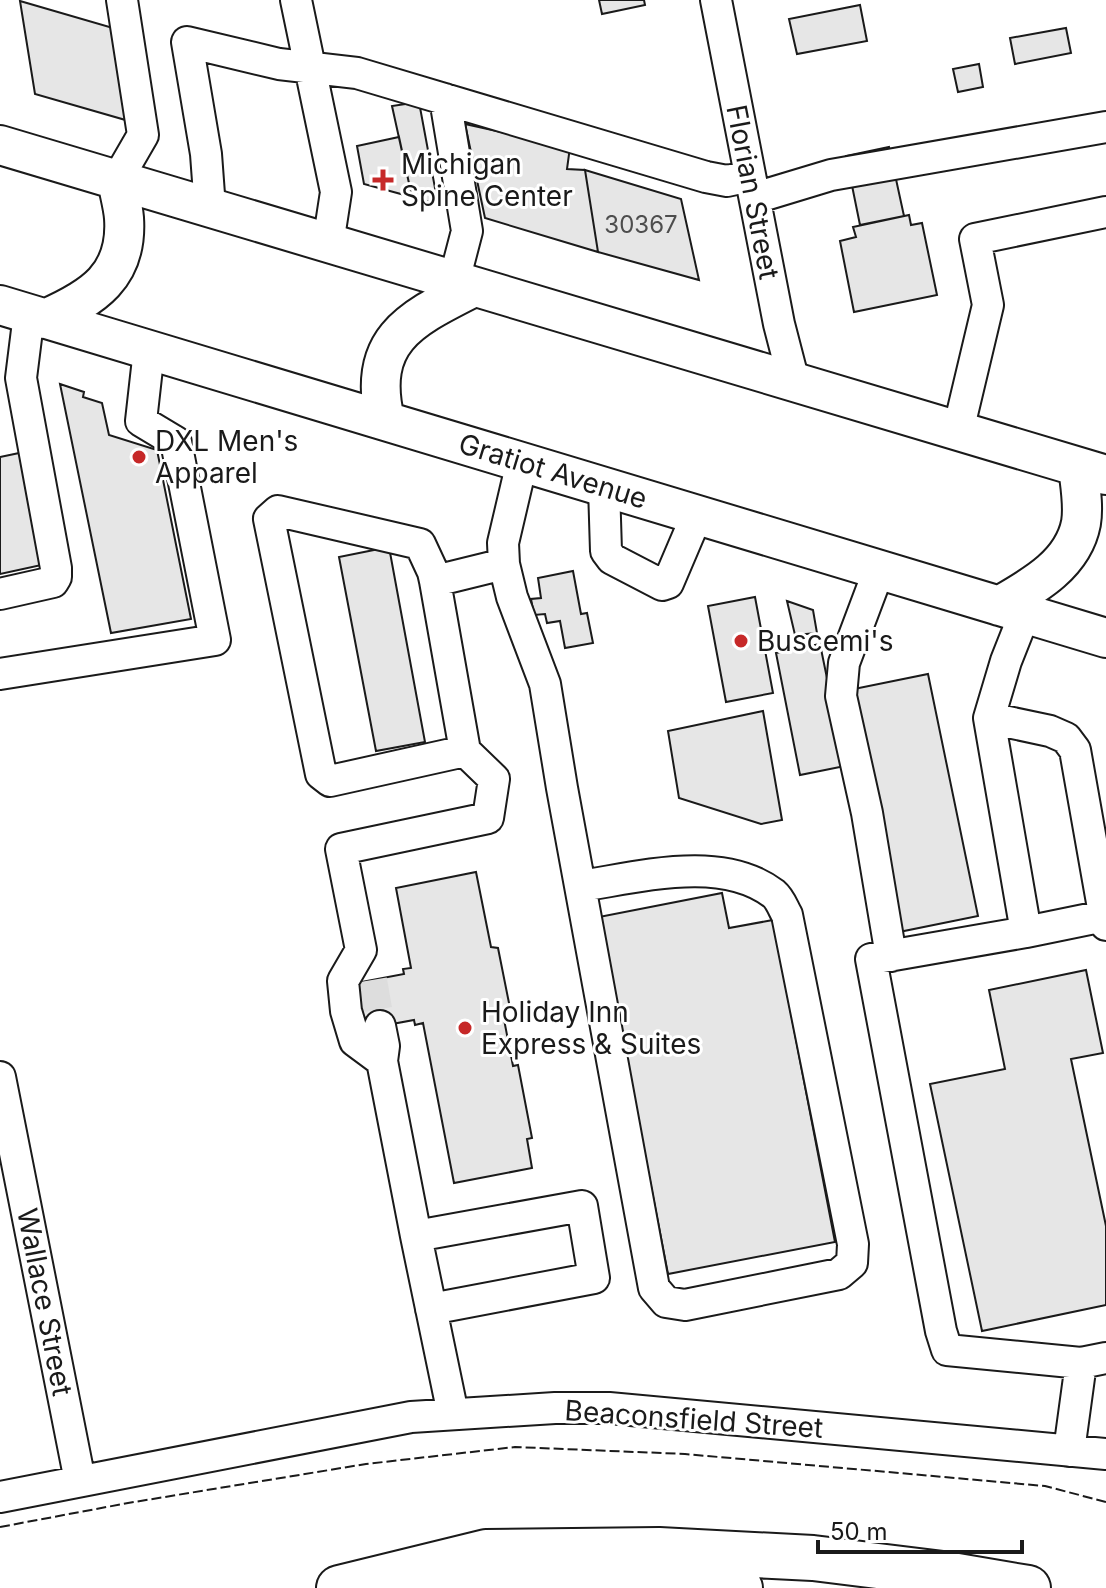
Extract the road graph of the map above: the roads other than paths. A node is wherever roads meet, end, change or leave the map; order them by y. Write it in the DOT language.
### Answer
graph roads {
  1 [pos="296,0"];
  2 [pos="716,0"];
  3 [pos="117,2"];
  4 [pos="311,69"];
  5 [pos="445,99"];
  6 [pos="1106,127"];
  7 [pos="0,145"];
  8 [pos="117,180"];
  9 [pos="752,187"];
  10 [pos="210,208"];
  11 [pos="1106,212"];
  12 [pos="328,244"];
  13 [pos="464,284"];
  14 [pos="25,313"];
  15 [pos="149,350"];
  16 [pos="794,382"];
  17 [pos="385,420"];
  18 [pos="958,431"];
  19 [pos="522,462"];
  20 [pos="1092,471"];
  21 [pos="604,487"];
  22 [pos="697,515"];
  23 [pos="504,564"];
  24 [pos="879,570"];
  25 [pos="435,581"];
  26 [pos="0,594"];
  27 [pos="1012,610"];
  28 [pos="1106,638"];
  29 [pos="0,674"];
  30 [pos="989,718"];
  31 [pos="465,751"];
  32 [pos="581,886"];
  33 [pos="1105,920"];
  34 [pos="1026,932"];
  35 [pos="361,950"];
  36 [pos="891,956"];
  37 [pos="372,980"];
  38 [pos="380,1026"];
  39 [pos="382,1061"];
  40 [pos="0,1077"];
  41 [pos="416,1236"];
  42 [pos="431,1309"];
  43 [pos="1094,1360"];
  44 [pos="453,1414"];
  45 [pos="1069,1451"];
  46 [pos="1106,1454"];
  47 [pos="80,1481"];
  48 [pos="0,1497"];
  49 [pos="339,1588"];
  50 [pos="425,1588"];
  51 [pos="740,1588"];
  52 [pos="1028,1588"];
  1 -- 4 [label="street"];
  2 -- 9 [label="street, Florian Street"];
  3 -- 8 [label="street"];
  4 -- 5 [label="street"];
  4 -- 10 [label="street"];
  4 -- 12 [label="street"];
  5 -- 9 [label="street"];
  5 -- 13 [label="street"];
  6 -- 9 [label="street"];
  7 -- 8 [label="main road"];
  8 -- 10 [label="main road"];
  8 -- 14 [label="main road"];
  9 -- 16 [label="street, Florian Street"];
  10 -- 12 [label="main road"];
  11 -- 18 [label="street"];
  12 -- 13 [label="main road"];
  13 -- 16 [label="main road"];
  13 -- 17 [label="main road"];
  14 -- 15 [label="main road, Gratiot Avenue"];
  14 -- 26 [label="street"];
  15 -- 17 [label="main road, Gratiot Avenue"];
  15 -- 29 [label="street"];
  16 -- 18 [label="main road"];
  17 -- 19 [label="main road, Gratiot Avenue"];
  18 -- 20 [label="main road"];
  19 -- 21 [label="main road, Gratiot Avenue"];
  19 -- 23 [label="street"];
  20 -- 27 [label="main road"];
  21 -- 22 [label="main road, Gratiot Avenue"];
  21 -- 22 [label="street"];
  22 -- 24 [label="main road, Gratiot Avenue"];
  23 -- 25 [label="street"];
  23 -- 32 [label="street"];
  24 -- 27 [label="main road, Gratiot Avenue"];
  24 -- 36 [label="street"];
  25 -- 31 [label="street"];
  25 -- 31 [label="street"];
  27 -- 28 [label="main road, Gratiot Avenue"];
  27 -- 30 [label="street"];
  30 -- 33 [label="street"];
  30 -- 34 [label="street"];
  31 -- 35 [label="street"];
  32 -- 32 [label="street"];
  33 -- 34 [label="street"];
  34 -- 36 [label="street"];
  35 -- 37 [label="street"];
  35 -- 39 [label="street"];
  36 -- 43 [label="street"];
  38 -- 39 [label="street"];
  39 -- 41 [label="street"];
  40 -- 47 [label="street, Wallace Street"];
  41 -- 42 [label="street"];
  41 -- 42 [label="street"];
  42 -- 44 [label="street"];
  43 -- 45 [label="street"];
  44 -- 45 [label="street, Beaconsfield Street"];
  44 -- 47 [label="street, Beaconsfield Street"];
  45 -- 46 [label="street, Beaconsfield Street"];
  47 -- 48 [label="street, Beaconsfield Street"];
  49 -- 52 [label="highway"];
  50 -- 51 [label="highway"];
}
